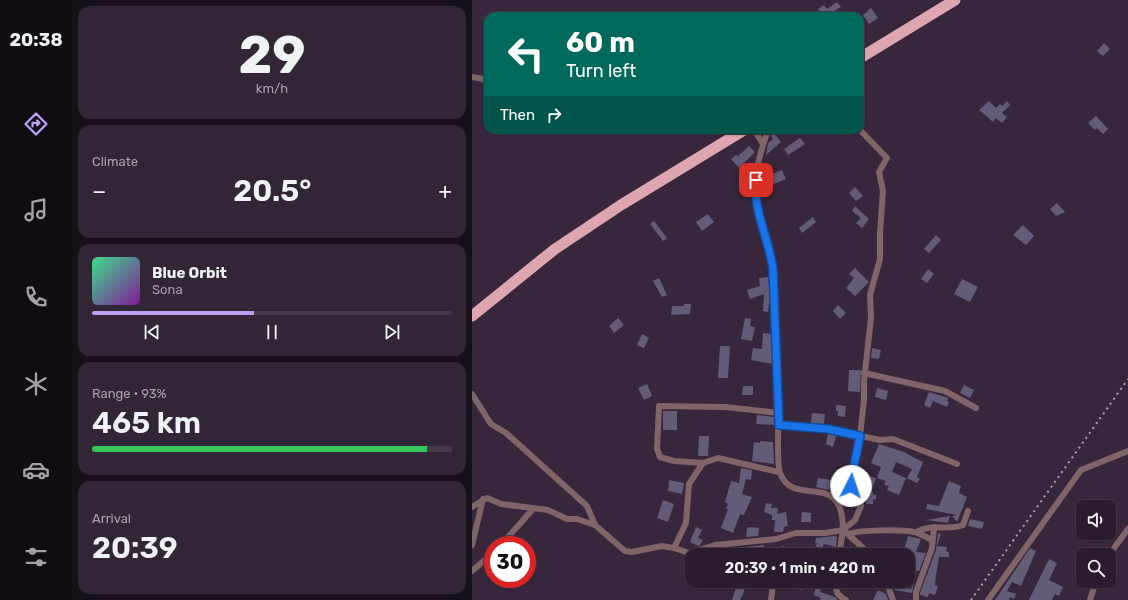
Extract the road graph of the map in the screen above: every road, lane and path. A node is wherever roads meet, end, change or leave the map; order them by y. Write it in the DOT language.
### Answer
graph roads {
  1 [pos="955,0"];
  2 [pos="864,56"];
  3 [pos="472,77"];
  4 [pos="484,79"];
  5 [pos="737,134"];
  6 [pos="757,134"];
  7 [pos="767,134"];
  8 [pos="864,134"];
  9 [pos="763,144"];
  10 [pos="472,316"];
  11 [pos="864,372"];
  12 [pos="472,394"];
  13 [pos="976,408"];
  14 [pos="779,413"];
  15 [pos="779,425"];
  16 [pos="860,436"];
  17 [pos="1128,451"];
  18 [pos="703,463"];
  19 [pos="957,464"];
  20 [pos="779,472"];
  21 [pos="483,499"];
  22 [pos="472,507"];
  23 [pos="533,509"];
  24 [pos="968,511"];
  25 [pos="595,525"];
  26 [pos="934,526"];
  27 [pos="1128,529"];
  28 [pos="845,532"];
  29 [pos="916,532"];
  30 [pos="509,536"];
  31 [pos="932,540"];
  32 [pos="472,545"];
  33 [pos="674,548"];
  34 [pos="712,548"];
  35 [pos="841,548"];
  36 [pos="863,548"];
  37 [pos="1114,548"];
  38 [pos="685,552"];
  39 [pos="484,561"];
  40 [pos="472,571"];
  41 [pos="774,588"];
  42 [pos="836,588"];
  43 [pos="889,588"];
  44 [pos="1094,588"];
  45 [pos="770,600"];
  46 [pos="846,600"];
  47 [pos="893,600"];
  48 [pos="916,600"];
  49 [pos="988,600"];
  50 [pos="1090,600"];
  1 -- 2 [label="highway"];
  3 -- 4 [label="street"];
  5 -- 10 [label="highway"];
  6 -- 9 [label="street"];
  7 -- 9 [label="street"];
  8 -- 11 [label="street"];
  9 -- 14 [label="street"];
  11 -- 13 [label="street"];
  11 -- 16 [label="street"];
  12 -- 25 [label="street"];
  14 -- 15 [label="street"];
  14 -- 18 [label="street"];
  15 -- 16 [label="street"];
  15 -- 20 [label="street"];
  16 -- 19 [label="street"];
  16 -- 28 [label="street"];
  17 -- 49 [label="street"];
  18 -- 20 [label="street"];
  18 -- 33 [label="street"];
  20 -- 28 [label="street"];
  21 -- 22 [label="street"];
  21 -- 23 [label="street"];
  21 -- 32 [label="street"];
  23 -- 25 [label="street"];
  23 -- 30 [label="street"];
  24 -- 26 [label="street"];
  25 -- 33 [label="street"];
  26 -- 29 [label="street"];
  26 -- 31 [label="street"];
  27 -- 37 [label="street"];
  28 -- 29 [label="street"];
  28 -- 34 [label="street"];
  28 -- 35 [label="street"];
  28 -- 36 [label="street"];
  29 -- 31 [label="street"];
  31 -- 48 [label="street"];
  33 -- 38 [label="street"];
  39 -- 40 [label="street"];
  41 -- 45 [label="street"];
  42 -- 46 [label="street"];
  43 -- 47 [label="street"];
  44 -- 50 [label="street"];
}
